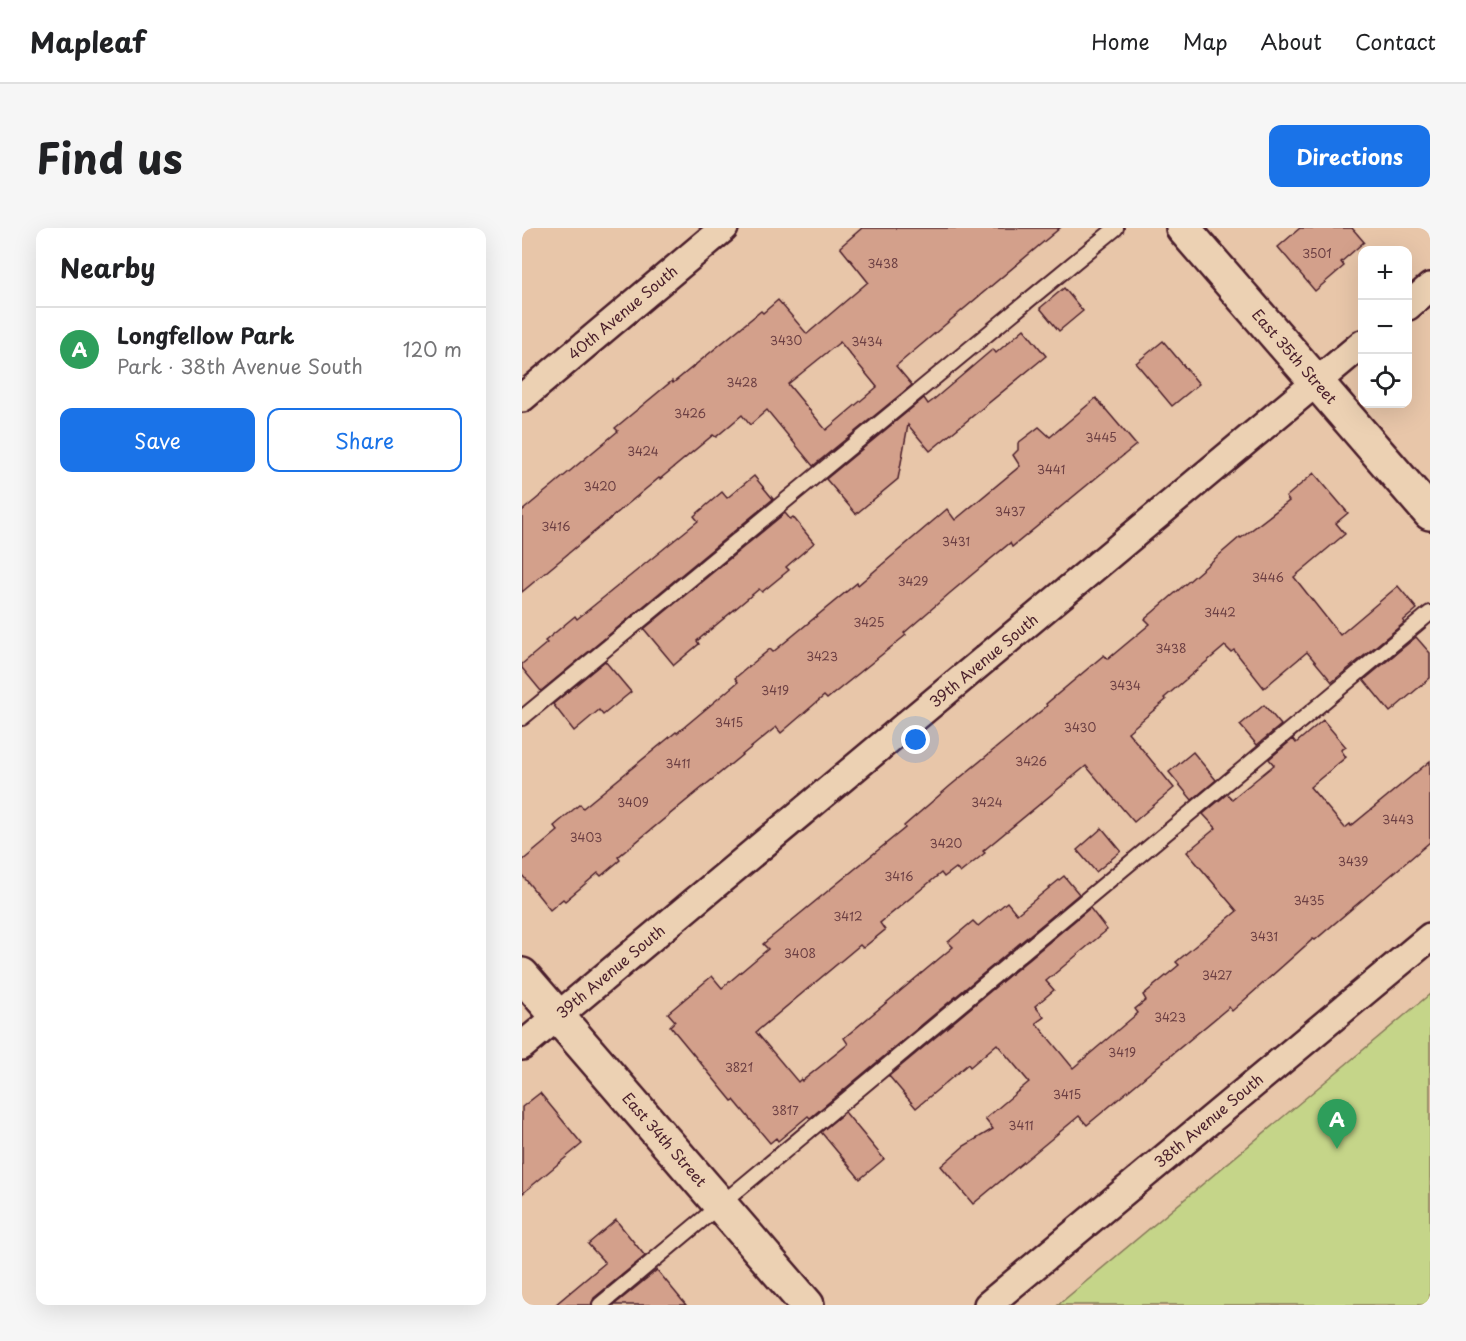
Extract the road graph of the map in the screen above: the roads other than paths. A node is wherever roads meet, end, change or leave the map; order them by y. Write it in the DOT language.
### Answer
graph roads {
  1 [pos="724,228"];
  2 [pos="1116,228"];
  3 [pos="1183,228"];
  4 [pos="1430,287"];
  5 [pos="1412,302"];
  6 [pos="1358,347"];
  7 [pos="1316,383"];
  8 [pos="522,398"];
  9 [pos="1430,513"];
  10 [pos="1430,613"];
  11 [pos="522,718"];
  12 [pos="1430,937"];
  13 [pos="522,975"];
  14 [pos="558,1016"];
  15 [pos="522,1046"];
  16 [pos="721,1205"];
  17 [pos="600,1305"];
  18 [pos="807,1305"];
  19 [pos="988,1305"];
  1 -- 8 [label="street, 40th Avenue South"];
  2 -- 11 [label="lane"];
  3 -- 7 [label="street, East 35th Street"];
  4 -- 5 [label="street"];
  6 -- 7 [label="street, 39th Avenue South"];
  7 -- 9 [label="street, East 35th Street"];
  7 -- 14 [label="street, 39th Avenue South"];
  10 -- 16 [label="lane"];
  12 -- 19 [label="street, 38th Avenue South"];
  13 -- 14 [label="street, East 34th Street"];
  14 -- 15 [label="street, 39th Avenue South"];
  14 -- 16 [label="street, East 34th Street"];
  16 -- 17 [label="lane"];
  16 -- 18 [label="street, East 34th Street"];
}
